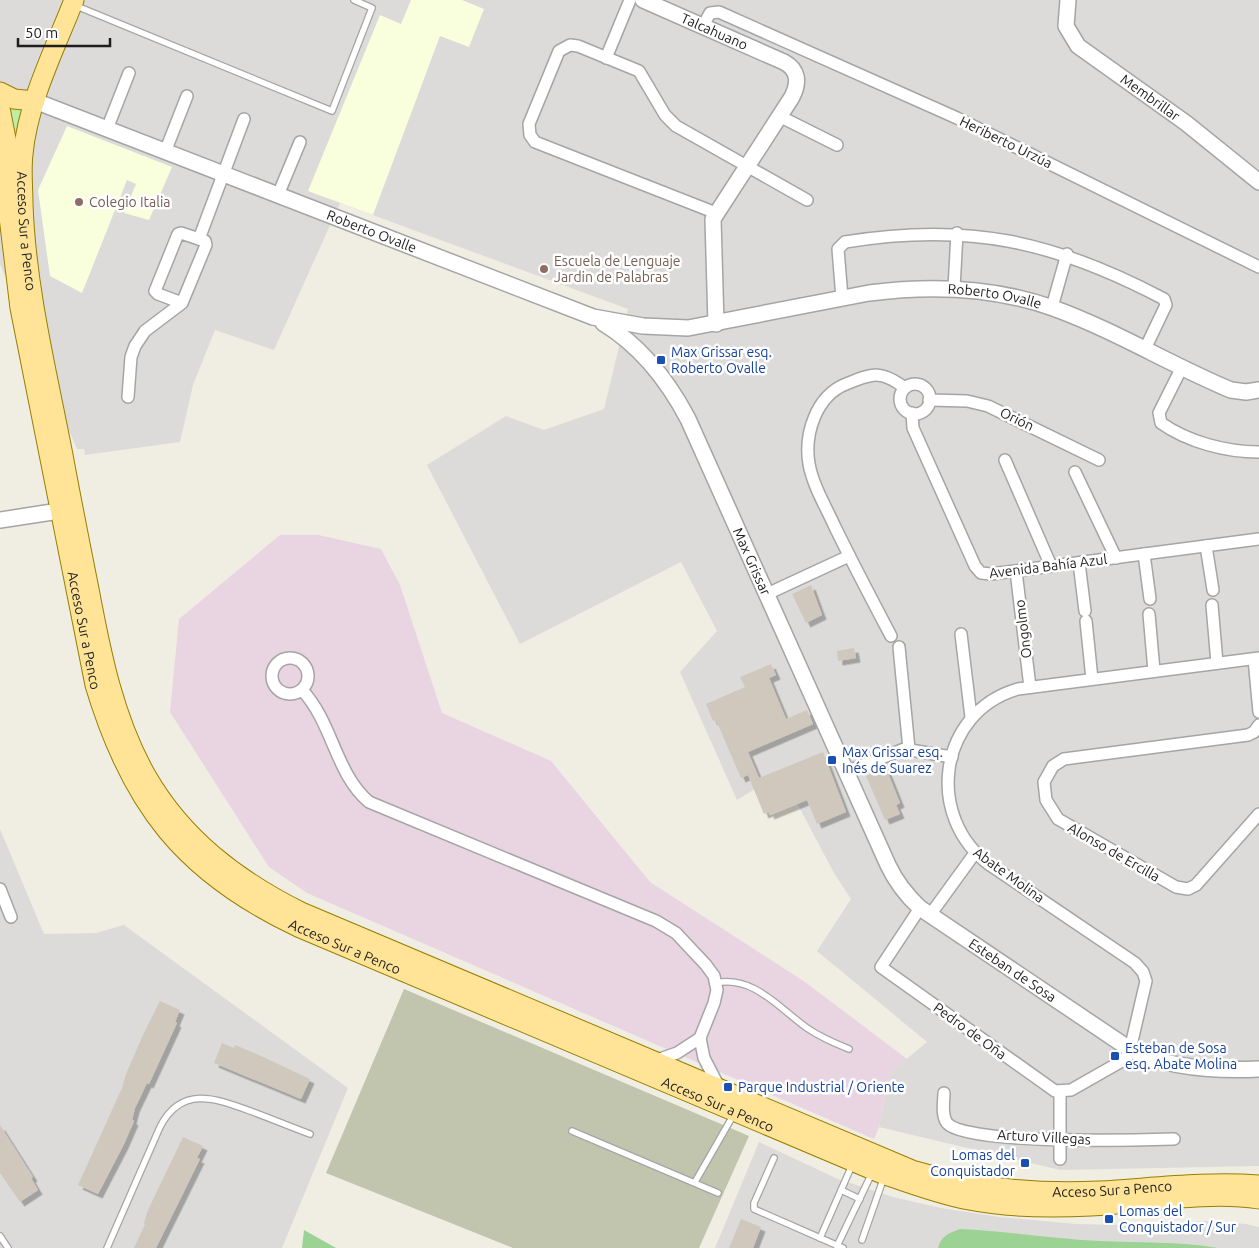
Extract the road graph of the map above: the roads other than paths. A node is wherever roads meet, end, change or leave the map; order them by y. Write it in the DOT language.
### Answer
graph roads {
  1 [pos="354,0"];
  2 [pos="630,0"];
  3 [pos="643,0"];
  4 [pos="1068,0"];
  5 [pos="73,2"];
  6 [pos="703,26"];
  7 [pos="749,26"];
  8 [pos="741,43"];
  9 [pos="606,58"];
  10 [pos="129,73"];
  11 [pos="0,92"];
  12 [pos="187,96"];
  13 [pos="35,101"];
  14 [pos="0,108"];
  15 [pos="779,116"];
  16 [pos="244,119"];
  17 [pos="107,129"];
  18 [pos="300,142"];
  19 [pos="837,145"];
  20 [pos="165,152"];
  21 [pos="747,166"];
  22 [pos="223,174"];
  23 [pos="1259,182"];
  24 [pos="278,195"];
  25 [pos="806,200"];
  26 [pos="716,212"];
  27 [pos="957,233"];
  28 [pos="199,239"];
  29 [pos="1067,254"];
  30 [pos="1259,267"];
  31 [pos="954,288"];
  32 [pos="842,298"];
  33 [pos="182,303"];
  34 [pos="1052,308"];
  35 [pos="593,317"];
  36 [pos="716,324"];
  37 [pos="660,327"];
  38 [pos="1145,349"];
  39 [pos="646,359"];
  40 [pos="1182,367"];
  41 [pos="905,388"];
  42 [pos="1259,390"];
  43 [pos="128,397"];
  44 [pos="930,400"];
  45 [pos="912,413"];
  46 [pos="1259,452"];
  47 [pos="1005,460"];
  48 [pos="1100,460"];
  49 [pos="1075,472"];
  50 [pos="59,511"];
  51 [pos="0,520"];
  52 [pos="1259,539"];
  53 [pos="1206,546"];
  54 [pos="1144,554"];
  55 [pos="849,556"];
  56 [pos="1116,558"];
  57 [pos="1079,563"];
  58 [pos="1051,566"];
  59 [pos="1016,571"];
  60 [pos="1213,590"];
  61 [pos="767,594"];
  62 [pos="1150,598"];
  63 [pos="1212,605"];
  64 [pos="1149,614"];
  65 [pos="961,634"];
  66 [pos="891,636"];
  67 [pos="899,647"];
  68 [pos="1256,659"];
  69 [pos="1217,664"];
  70 [pos="1154,671"];
  71 [pos="1092,679"];
  72 [pos="1030,687"];
  73 [pos="302,690"];
  74 [pos="1259,712"];
  75 [pos="971,717"];
  76 [pos="1259,725"];
  77 [pos="909,749"];
  78 [pos="952,757"];
  79 [pos="846,772"];
  80 [pos="1259,814"];
  81 [pos="975,853"];
  82 [pos="0,890"];
  83 [pos="925,911"];
  84 [pos="11,917"];
  85 [pos="716,983"];
  86 [pos="700,1038"];
  87 [pos="849,1049"];
  88 [pos="1132,1050"];
  89 [pos="652,1061"];
  90 [pos="1256,1069"];
  91 [pos="720,1090"];
  92 [pos="1060,1092"];
  93 [pos="944,1093"];
  94 [pos="736,1112"];
  95 [pos="572,1131"];
  96 [pos="310,1134"];
  97 [pos="1174,1139"];
  98 [pos="1060,1141"];
  99 [pos="774,1158"];
  100 [pos="1060,1159"];
  101 [pos="854,1162"];
  102 [pos="880,1172"];
  103 [pos="695,1182"];
  104 [pos="1259,1185"];
  105 [pos="841,1190"];
  106 [pos="718,1193"];
  107 [pos="860,1199"];
  108 [pos="1259,1199"];
  109 [pos="0,1236"];
  110 [pos="820,1238"];
  111 [pos="862,1240"];
  112 [pos="840,1247"];
  113 [pos="8,1248"];
  114 [pos="108,1248"];
  1 -- 5 [label="lane"];
  2 -- 9 [label="street"];
  3 -- 6 [label="street, Talcahuano"];
  4 -- 23 [label="street, Membrillar"];
  5 -- 13 [label="main road, Acceso Sur a Penco"];
  6 -- 7 [label="street, Heriberto Urzúa"];
  6 -- 8 [label="street, Talcahuano"];
  7 -- 8 [label="street"];
  7 -- 30 [label="street, Heriberto Urzúa"];
  8 -- 15 [label="street, Talcahuano"];
  9 -- 21 [label="street"];
  9 -- 26 [label="street"];
  10 -- 17 [label="street"];
  11 -- 13 [label="main road"];
  12 -- 20 [label="street"];
  13 -- 17 [label="street, Roberto Ovalle"];
  13 -- 89 [label="main road, Acceso Sur a Penco"];
  14 -- 50 [label="main road, Acceso Sur a Penco"];
  15 -- 19 [label="street"];
  15 -- 21 [label="street"];
  16 -- 22 [label="street"];
  17 -- 20 [label="street, Roberto Ovalle"];
  18 -- 24 [label="street"];
  20 -- 22 [label="street, Roberto Ovalle"];
  21 -- 25 [label="street"];
  21 -- 26 [label="street"];
  22 -- 24 [label="street, Roberto Ovalle"];
  22 -- 28 [label="street"];
  24 -- 35 [label="street, Roberto Ovalle"];
  26 -- 36 [label="street"];
  27 -- 29 [label="street"];
  27 -- 31 [label="street"];
  27 -- 32 [label="street"];
  28 -- 33 [label="street"];
  28 -- 33 [label="street"];
  29 -- 34 [label="street"];
  29 -- 38 [label="street"];
  31 -- 32 [label="street, Roberto Ovalle"];
  31 -- 34 [label="street, Roberto Ovalle"];
  32 -- 36 [label="street, Roberto Ovalle"];
  33 -- 43 [label="street"];
  34 -- 38 [label="street, Roberto Ovalle"];
  35 -- 37 [label="street, Roberto Ovalle"];
  35 -- 39 [label="street, Max Grissar"];
  36 -- 37 [label="street, Roberto Ovalle"];
  37 -- 39 [label="street"];
  38 -- 40 [label="street, Roberto Ovalle"];
  39 -- 61 [label="street, Max Grissar"];
  40 -- 42 [label="street, Roberto Ovalle"];
  40 -- 46 [label="street"];
  41 -- 44 [label="street"];
  41 -- 45 [label="street, Avenida Bahía Azul"];
  41 -- 55 [label="street"];
  44 -- 45 [label="street"];
  44 -- 48 [label="street, Orión"];
  45 -- 59 [label="street, Avenida Bahía Azul"];
  47 -- 58 [label="street"];
  49 -- 56 [label="street"];
  50 -- 51 [label="street"];
  50 -- 94 [label="main road, Acceso Sur a Penco"];
  52 -- 53 [label="street, Avenida Bahía Azul"];
  53 -- 54 [label="street, Avenida Bahía Azul"];
  53 -- 60 [label="street"];
  54 -- 56 [label="street, Avenida Bahía Azul"];
  54 -- 62 [label="street"];
  55 -- 61 [label="street"];
  55 -- 66 [label="street"];
  56 -- 57 [label="street, Avenida Bahía Azul"];
  57 -- 58 [label="street, Avenida Bahía Azul"];
  57 -- 71 [label="street"];
  58 -- 59 [label="street, Avenida Bahía Azul"];
  59 -- 72 [label="street, Ongolmo"];
  61 -- 79 [label="street, Max Grissar"];
  63 -- 69 [label="street"];
  64 -- 70 [label="street"];
  65 -- 75 [label="street"];
  67 -- 77 [label="street"];
  68 -- 69 [label="street, Abate Molina"];
  68 -- 74 [label="street"];
  69 -- 70 [label="street, Abate Molina"];
  70 -- 71 [label="street, Abate Molina"];
  71 -- 72 [label="street, Abate Molina"];
  72 -- 75 [label="street, Abate Molina"];
  73 -- 85 [label="street"];
  75 -- 78 [label="street, Abate Molina"];
  76 -- 80 [label="street, Alonso de Ercilla"];
  77 -- 78 [label="street"];
  77 -- 79 [label="street"];
  78 -- 81 [label="street, Abate Molina"];
  79 -- 83 [label="street, Esteban de Sosa"];
  81 -- 83 [label="street"];
  81 -- 88 [label="street, Abate Molina"];
  82 -- 84 [label="street"];
  83 -- 88 [label="street, Esteban de Sosa"];
  83 -- 92 [label="street, Pedro de Oña"];
  85 -- 86 [label="street"];
  85 -- 87 [label="lane"];
  86 -- 89 [label="street"];
  86 -- 91 [label="street"];
  88 -- 90 [label="street, Esteban de Sosa"];
  88 -- 92 [label="street"];
  89 -- 91 [label="main road, Acceso Sur a Penco"];
  91 -- 104 [label="main road, Acceso Sur a Penco"];
  92 -- 98 [label="street"];
  93 -- 98 [label="street, Arturo Villegas"];
  94 -- 101 [label="main road, Acceso Sur a Penco"];
  94 -- 103 [label="lane"];
  95 -- 103 [label="lane"];
  96 -- 114 [label="lane"];
  97 -- 98 [label="street, Arturo Villegas"];
  98 -- 100 [label="street"];
  99 -- 110 [label="lane"];
  101 -- 102 [label="main road, Acceso Sur a Penco"];
  101 -- 105 [label="lane"];
  102 -- 107 [label="lane"];
  102 -- 108 [label="main road, Acceso Sur a Penco"];
  102 -- 111 [label="lane"];
  103 -- 106 [label="lane"];
  105 -- 107 [label="lane"];
  105 -- 110 [label="lane"];
  107 -- 112 [label="lane"];
  109 -- 113 [label="lane"];
  110 -- 112 [label="lane"];
}
